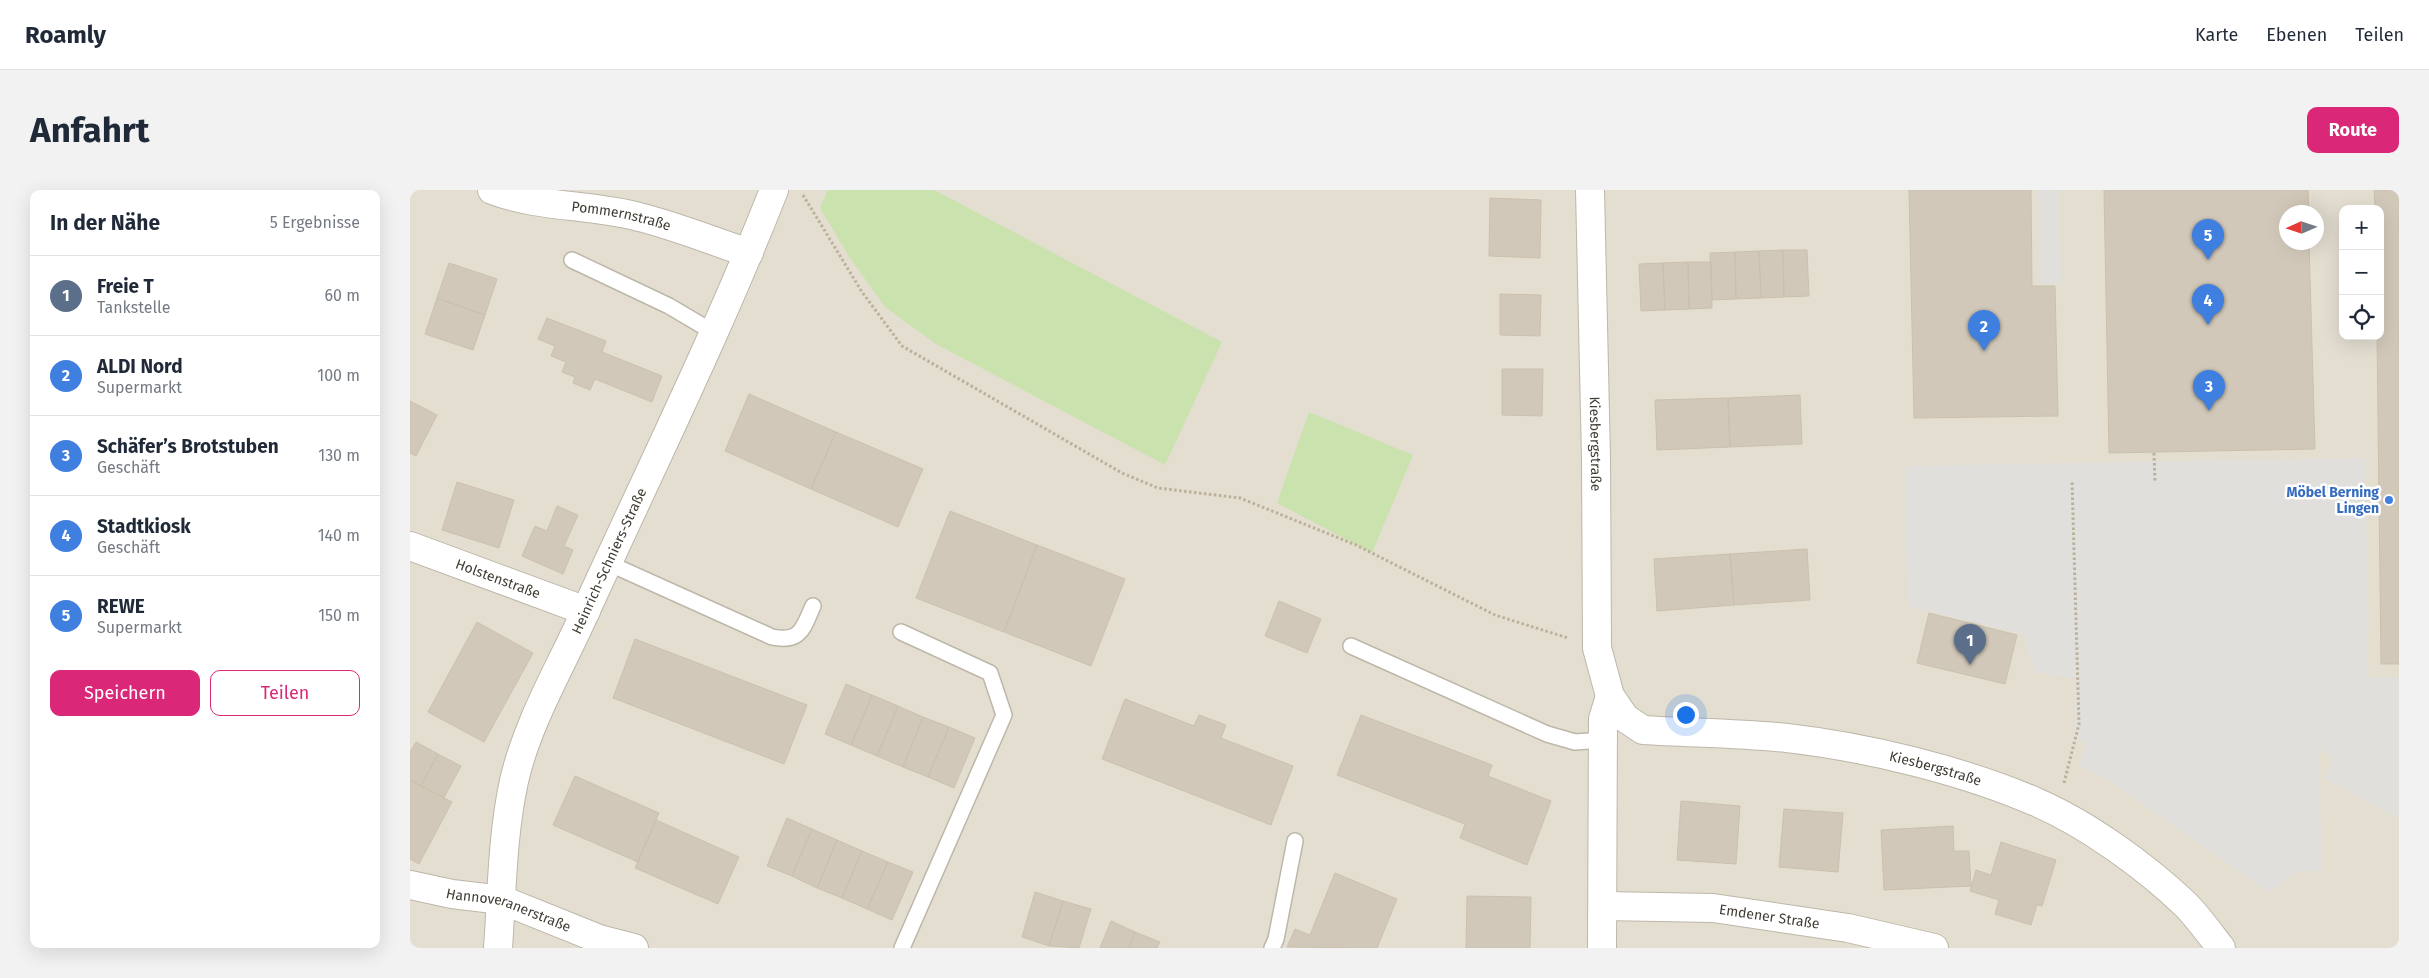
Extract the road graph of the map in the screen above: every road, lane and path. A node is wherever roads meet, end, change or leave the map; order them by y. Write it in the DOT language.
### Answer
graph roads {
  1 [pos="492,190"];
  2 [pos="774,190"];
  3 [pos="800,190"];
  4 [pos="1590,190"];
  5 [pos="749,254"];
  6 [pos="572,260"];
  7 [pos="713,332"];
  8 [pos="2154,453"];
  9 [pos="2072,480"];
  10 [pos="2155,481"];
  11 [pos="410,546"];
  12 [pos="608,563"];
  13 [pos="813,606"];
  14 [pos="586,611"];
  15 [pos="901,632"];
  16 [pos="1351,646"];
  17 [pos="1597,648"];
  18 [pos="1610,696"];
  19 [pos="1603,740"];
  20 [pos="2056,813"];
  21 [pos="1295,841"];
  22 [pos="410,886"];
  23 [pos="502,900"];
  24 [pos="1604,906"];
  25 [pos="498,948"];
  26 [pos="634,948"];
  27 [pos="902,948"];
  28 [pos="1272,948"];
  29 [pos="1602,948"];
  30 [pos="1934,948"];
  31 [pos="2222,948"];
  1 -- 5 [label="street, Pommernstraße"];
  2 -- 5 [label="street, Heinrich-Schniers-Straße"];
  3 -- 17 [label="path"];
  4 -- 17 [label="street, Kiesbergstraße"];
  5 -- 7 [label="street, Heinrich-Schniers-Straße"];
  6 -- 7 [label="lane"];
  7 -- 12 [label="street, Heinrich-Schniers-Straße"];
  8 -- 10 [label="path"];
  9 -- 20 [label="path"];
  11 -- 14 [label="street, Holstenstraße"];
  12 -- 13 [label="lane"];
  12 -- 14 [label="street, Heinrich-Schniers-Straße"];
  14 -- 23 [label="street, Heinrich-Schniers-Straße"];
  15 -- 27 [label="lane"];
  16 -- 19 [label="lane"];
  17 -- 18 [label="street, Kiesbergstraße"];
  18 -- 19 [label="street, Kiesbergstraße"];
  18 -- 20 [label="street, Kiesbergstraße"];
  19 -- 24 [label="street, Kiesbergstraße"];
  20 -- 31 [label="street, Kiesbergstraße"];
  21 -- 28 [label="lane"];
  22 -- 23 [label="street, Hannoveranerstraße"];
  23 -- 25 [label="street, Heinrich-Schniers-Straße"];
  23 -- 26 [label="street, Hannoveranerstraße"];
  24 -- 29 [label="street, Kiesbergstraße"];
  24 -- 30 [label="street, Emdener Straße"];
}
